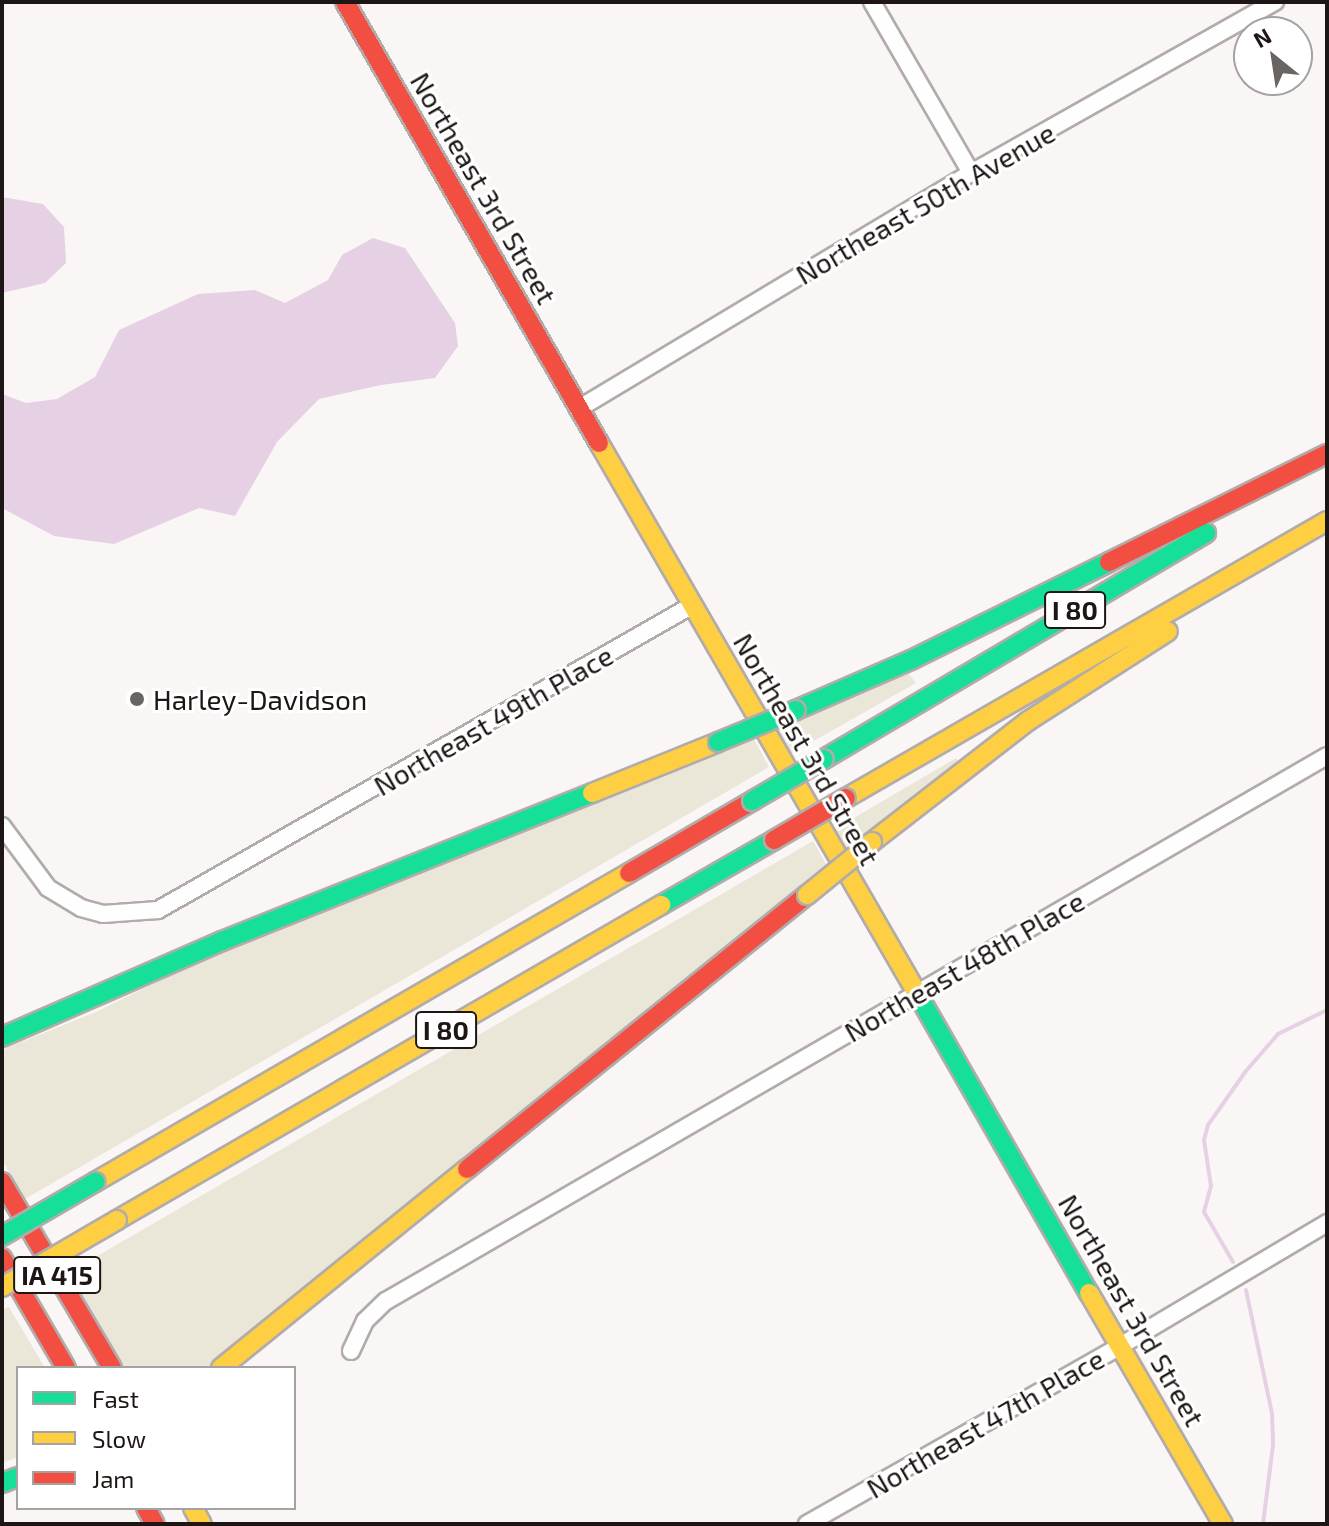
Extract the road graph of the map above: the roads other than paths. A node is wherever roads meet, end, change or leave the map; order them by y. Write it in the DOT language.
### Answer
graph roads {
  1 [pos="345,2"];
  2 [pos="872,2"];
  3 [pos="1275,2"];
  4 [pos="971,173"];
  5 [pos="578,409"];
  6 [pos="1327,454"];
  7 [pos="1327,461"];
  8 [pos="1327,521"];
  9 [pos="1327,530"];
  10 [pos="691,606"];
  11 [pos="1327,756"];
  12 [pos="2,826"];
  13 [pos="917,993"];
  14 [pos="2,1037"];
  15 [pos="2,1182"];
  16 [pos="1327,1223"];
  17 [pos="2,1236"];
  18 [pos="2,1258"];
  19 [pos="2,1287"];
  20 [pos="1120,1346"];
  21 [pos="351,1351"];
  22 [pos="65,1366"];
  23 [pos="111,1366"];
  24 [pos="223,1366"];
  25 [pos="807,1524"];
  26 [pos="1223,1524"];
  1 -- 5 [label="main road, Northeast 3rd Street"];
  2 -- 4 [label="street"];
  3 -- 4 [label="street, Northeast 50th Avenue"];
  4 -- 5 [label="street, Northeast 50th Avenue"];
  5 -- 10 [label="main road, Northeast 3rd Street"];
  6 -- 14 [label="main road, bridge"];
  7 -- 17 [label="main road, I 80, bridge"];
  8 -- 19 [label="main road, I 80, bridge"];
  9 -- 24 [label="main road, bridge"];
  10 -- 12 [label="street, Northeast 49th Place"];
  10 -- 13 [label="main road, Northeast 3rd Street"];
  11 -- 13 [label="street, Northeast 48th Place"];
  13 -- 20 [label="main road, Northeast 3rd Street"];
  13 -- 21 [label="street, Northeast 48th Place"];
  15 -- 23 [label="main road, IA 415"];
  16 -- 20 [label="street, Northeast 47th Place"];
  18 -- 22 [label="main road, IA 415"];
  20 -- 25 [label="street, Northeast 47th Place"];
  20 -- 26 [label="main road, Northeast 3rd Street"];
}
